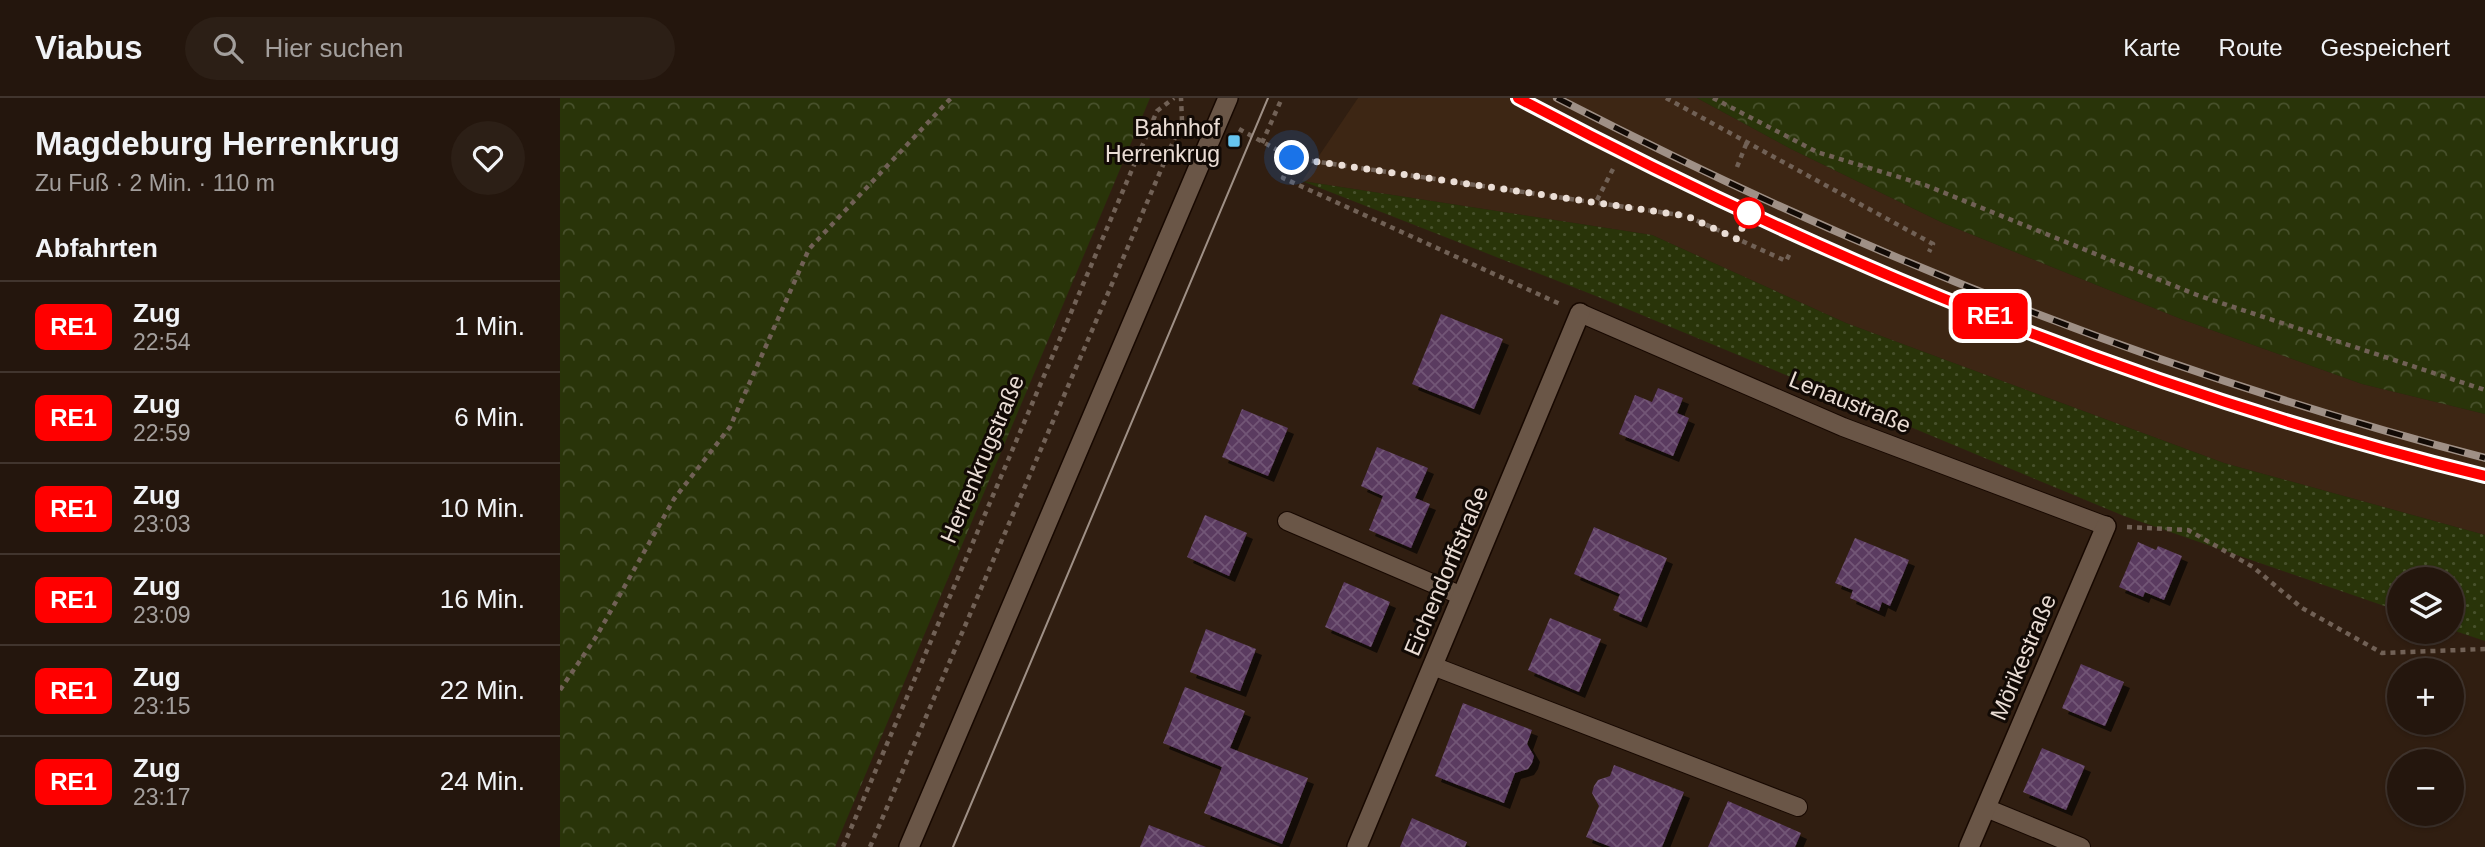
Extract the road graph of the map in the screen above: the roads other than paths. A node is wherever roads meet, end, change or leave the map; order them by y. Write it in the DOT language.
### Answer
graph roads {
  1 [pos="1228,98"];
  2 [pos="1580,313"];
  3 [pos="1287,521"];
  4 [pos="2106,526"];
  5 [pos="1462,596"];
  6 [pos="1433,666"];
  7 [pos="1798,807"];
  8 [pos="1986,808"];
  9 [pos="909,847"];
  10 [pos="1357,847"];
  11 [pos="1969,847"];
  12 [pos="2081,847"];
  1 -- 9 [label="street"];
  2 -- 4 [label="lane, Lenaustraße"];
  2 -- 5 [label="street, Eichendorffstraße"];
  3 -- 5 [label="lane"];
  4 -- 8 [label="street, Mörikestraße"];
  5 -- 6 [label="street, Eichendorffstraße"];
  6 -- 7 [label="lane"];
  6 -- 10 [label="street, Eichendorffstraße"];
  8 -- 11 [label="street, Mörikestraße"];
  8 -- 12 [label="lane"];
}
